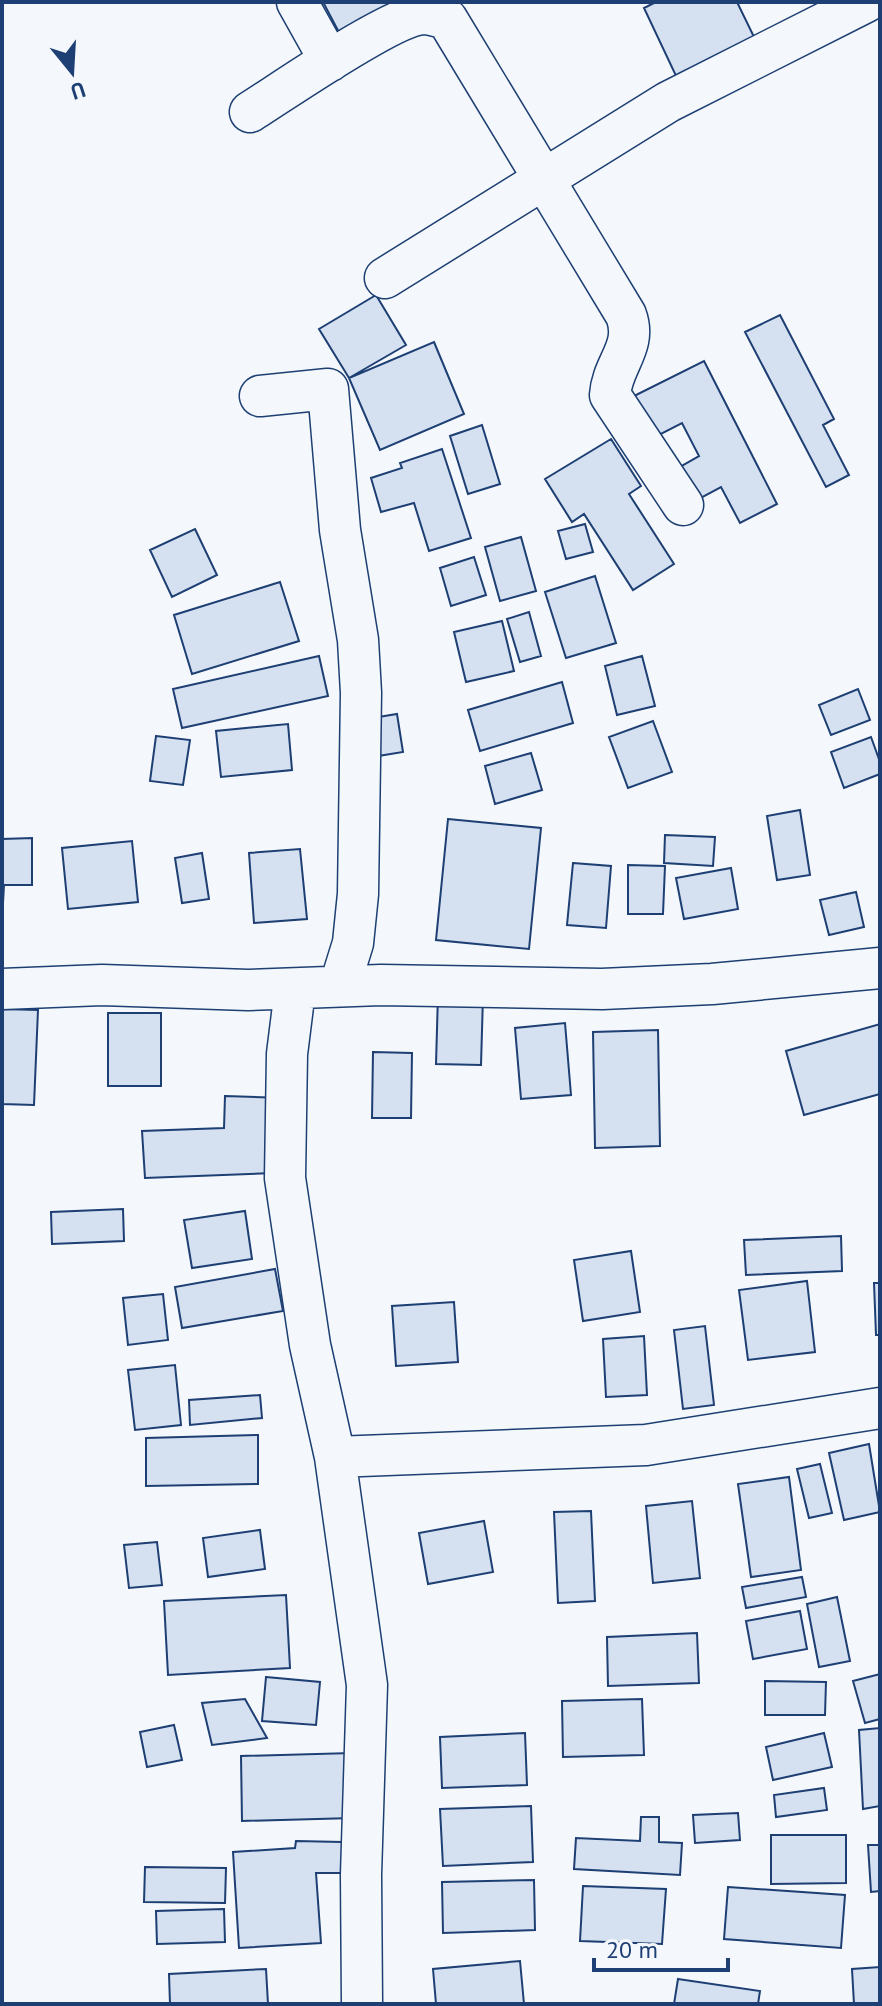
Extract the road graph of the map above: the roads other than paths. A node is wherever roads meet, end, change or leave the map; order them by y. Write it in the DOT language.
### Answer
graph roads {
  1 [pos="297,2"];
  2 [pos="866,2"];
  3 [pos="330,61"];
  4 [pos="250,112"];
  5 [pos="542,179"];
  6 [pos="385,278"];
  7 [pos="260,396"];
  8 [pos="683,505"];
  9 [pos="880,968"];
  10 [pos="340,985"];
  11 [pos="2,989"];
  12 [pos="295,990"];
  13 [pos="880,1408"];
  14 [pos="335,1457"];
  15 [pos="362,2004"];
  1 -- 3 [label="street"];
  2 -- 5 [label="street"];
  3 -- 4 [label="street"];
  3 -- 5 [label="street"];
  5 -- 6 [label="street"];
  5 -- 8 [label="street"];
  7 -- 10 [label="street"];
  9 -- 10 [label="street"];
  10 -- 12 [label="street"];
  11 -- 12 [label="street"];
  12 -- 14 [label="street"];
  13 -- 14 [label="street"];
  14 -- 15 [label="street"];
}
